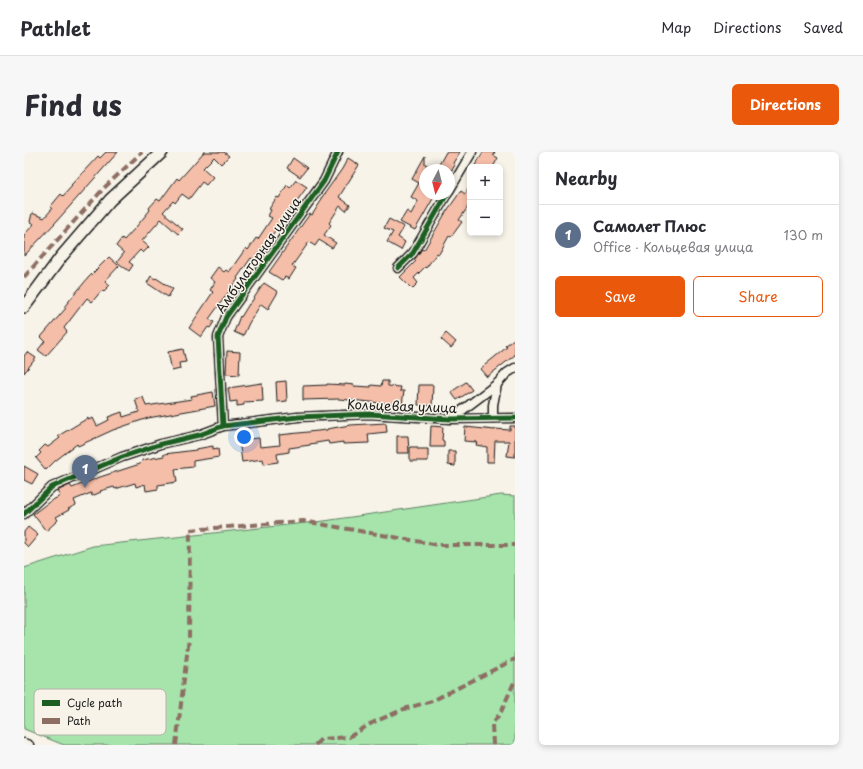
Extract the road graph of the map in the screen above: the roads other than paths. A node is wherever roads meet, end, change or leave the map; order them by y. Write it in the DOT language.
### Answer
graph roads {
  1 [pos="162,152"];
  2 [pos="338,152"];
  3 [pos="472,152"];
  4 [pos="455,181"];
  5 [pos="444,200"];
  6 [pos="398,268"];
  7 [pos="24,306"];
  8 [pos="515,368"];
  9 [pos="497,384"];
  10 [pos="493,418"];
  11 [pos="515,418"];
  12 [pos="450,419"];
  13 [pos="223,426"];
  14 [pos="24,514"];
  15 [pos="24,743"];
  16 [pos="29,745"];
  1 -- 7 [label="main road"];
  2 -- 13 [label="street, Амбулаторная улица"];
  3 -- 4 [label="street"];
  5 -- 6 [label="street"];
  8 -- 9 [label="street, Кольцевая улица"];
  9 -- 10 [label="street"];
  9 -- 12 [label="street, Кольцевая улица"];
  10 -- 11 [label="street, Кольцевая улица"];
  10 -- 12 [label="street, Кольцевая улица"];
  12 -- 13 [label="street, Кольцевая улица"];
  13 -- 14 [label="street, Кольцевая улица"];
  15 -- 16 [label="street"];
}
